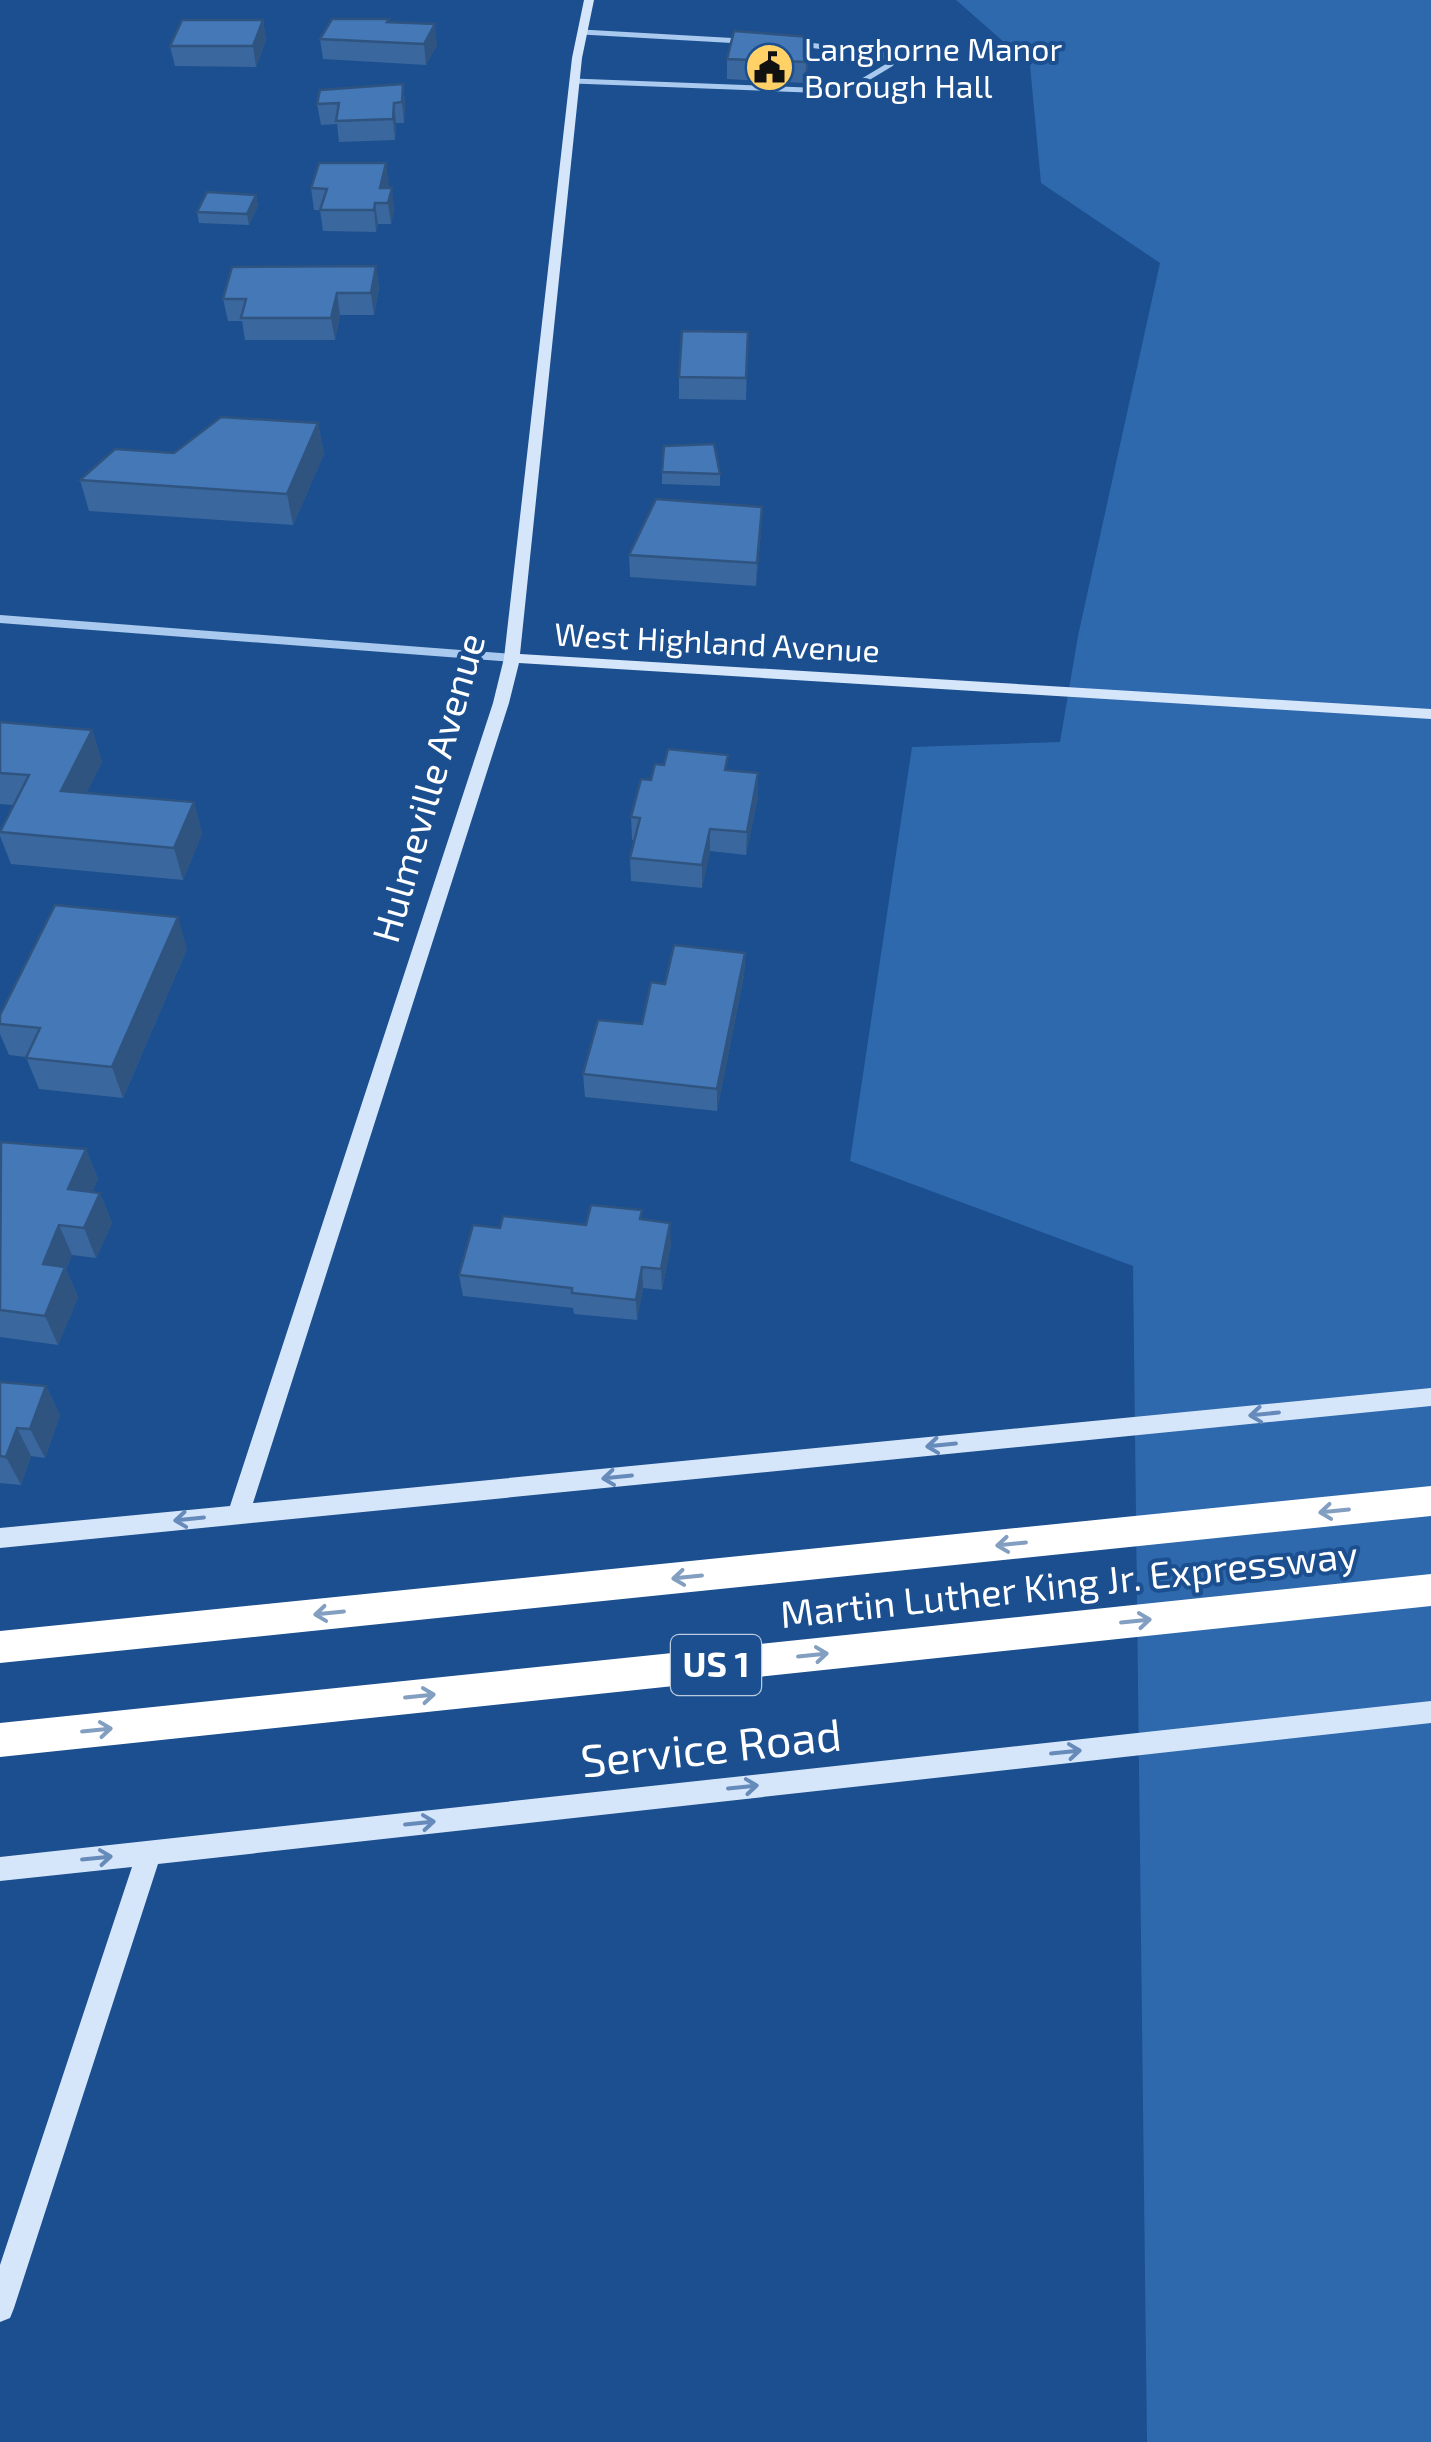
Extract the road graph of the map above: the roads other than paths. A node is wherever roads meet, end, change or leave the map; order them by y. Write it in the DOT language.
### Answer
graph roads {
  1 [pos="589,0"];
  2 [pos="582,32"];
  3 [pos="754,41"];
  4 [pos="793,44"];
  5 [pos="574,81"];
  6 [pos="0,619"];
  7 [pos="512,658"];
  8 [pos="1431,714"];
  9 [pos="1431,1397"];
  10 [pos="1431,1501"];
  11 [pos="238,1514"];
  12 [pos="0,1538"];
  13 [pos="1431,1590"];
  14 [pos="0,1647"];
  15 [pos="1431,1712"];
  16 [pos="0,1740"];
  17 [pos="149,1852"];
  18 [pos="0,1868"];
  19 [pos="0,2308"];
  1 -- 2 [label="street, Hulmeville Avenue"];
  2 -- 3 [label="lane"];
  2 -- 5 [label="street, Hulmeville Avenue"];
  4 -- 5 [label="lane"];
  5 -- 7 [label="street, Hulmeville Avenue"];
  6 -- 7 [label="street, West Highland Avenue"];
  7 -- 8 [label="street, West Highland Avenue"];
  7 -- 11 [label="street, Hulmeville Avenue"];
  9 -- 11 [label="street, one-way"];
  10 -- 14 [label="highway, Martin Luther King Jr. Expressway / US 1, one-way"];
  11 -- 12 [label="street, one-way"];
  16 -- 13 [label="highway, Martin Luther King Jr. Expressway / US 1, one-way"];
  17 -- 15 [label="street, Service Road, one-way"];
  18 -- 17 [label="street, Service Road, one-way"];
  17 -- 19 [label="street"];
}
